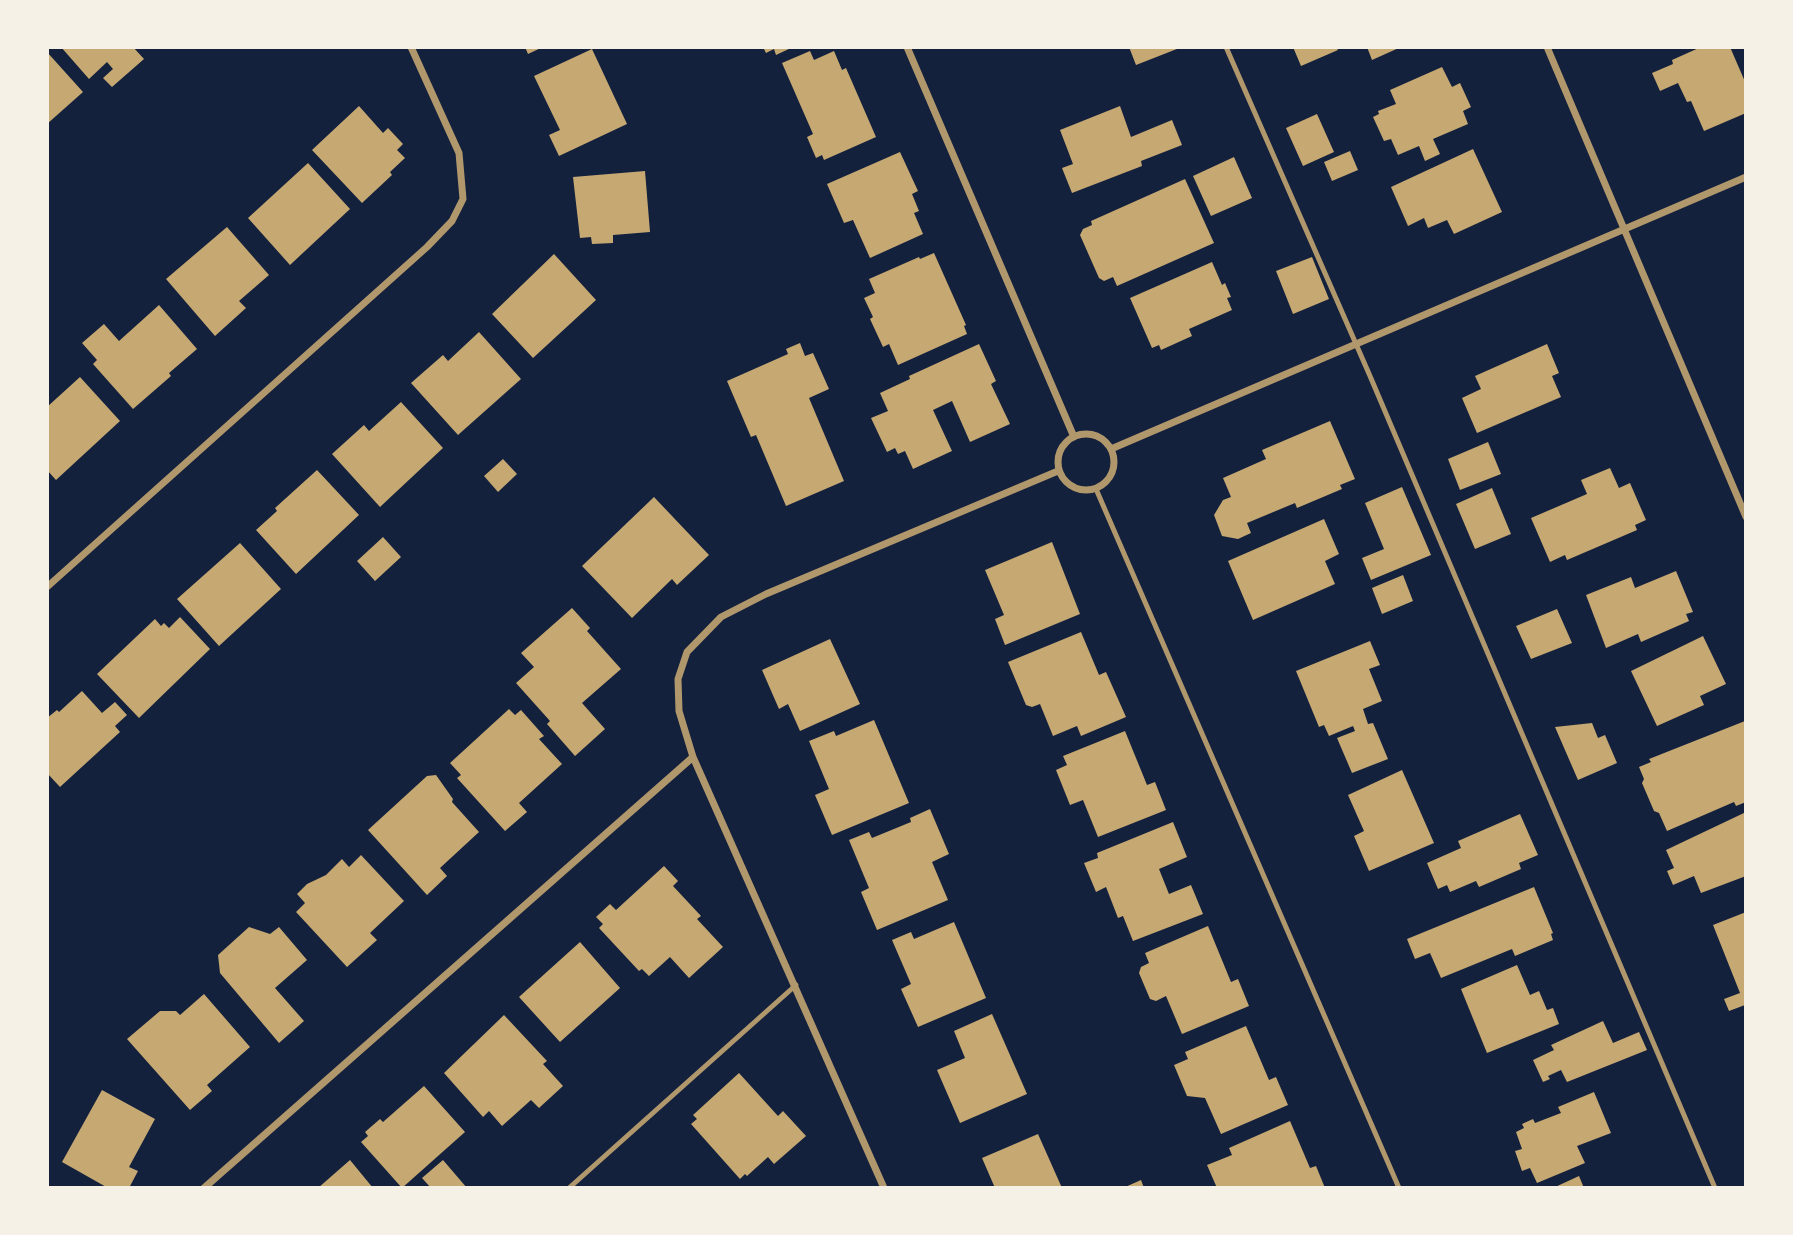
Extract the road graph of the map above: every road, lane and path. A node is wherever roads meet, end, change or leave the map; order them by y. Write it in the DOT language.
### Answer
graph roads {
  1 [pos="411,47"];
  2 [pos="907,47"];
  3 [pos="1227,47"];
  4 [pos="1547,47"];
  5 [pos="1746,177"];
  6 [pos="1624,229"];
  7 [pos="1357,346"];
  8 [pos="1074,437"];
  9 [pos="1111,449"];
  10 [pos="1058,471"];
  11 [pos="1096,489"];
  12 [pos="1746,517"];
  13 [pos="47,587"];
  14 [pos="694,757"];
  15 [pos="796,985"];
  16 [pos="204,1188"];
  17 [pos="569,1188"];
  18 [pos="884,1188"];
  19 [pos="1399,1188"];
  20 [pos="1715,1188"];
  1 -- 13 [label="street"];
  2 -- 8 [label="street"];
  3 -- 7 [label="lane"];
  4 -- 6 [label="street"];
  5 -- 6 [label="street"];
  6 -- 7 [label="street"];
  6 -- 12 [label="street"];
  7 -- 9 [label="street"];
  7 -- 20 [label="lane"];
  8 -- 9 [label="street"];
  8 -- 10 [label="street"];
  9 -- 11 [label="street"];
  10 -- 11 [label="street"];
  10 -- 14 [label="street"];
  11 -- 19 [label="lane"];
  14 -- 15 [label="street"];
  14 -- 16 [label="street"];
  15 -- 17 [label="lane"];
  15 -- 18 [label="street"];
}
